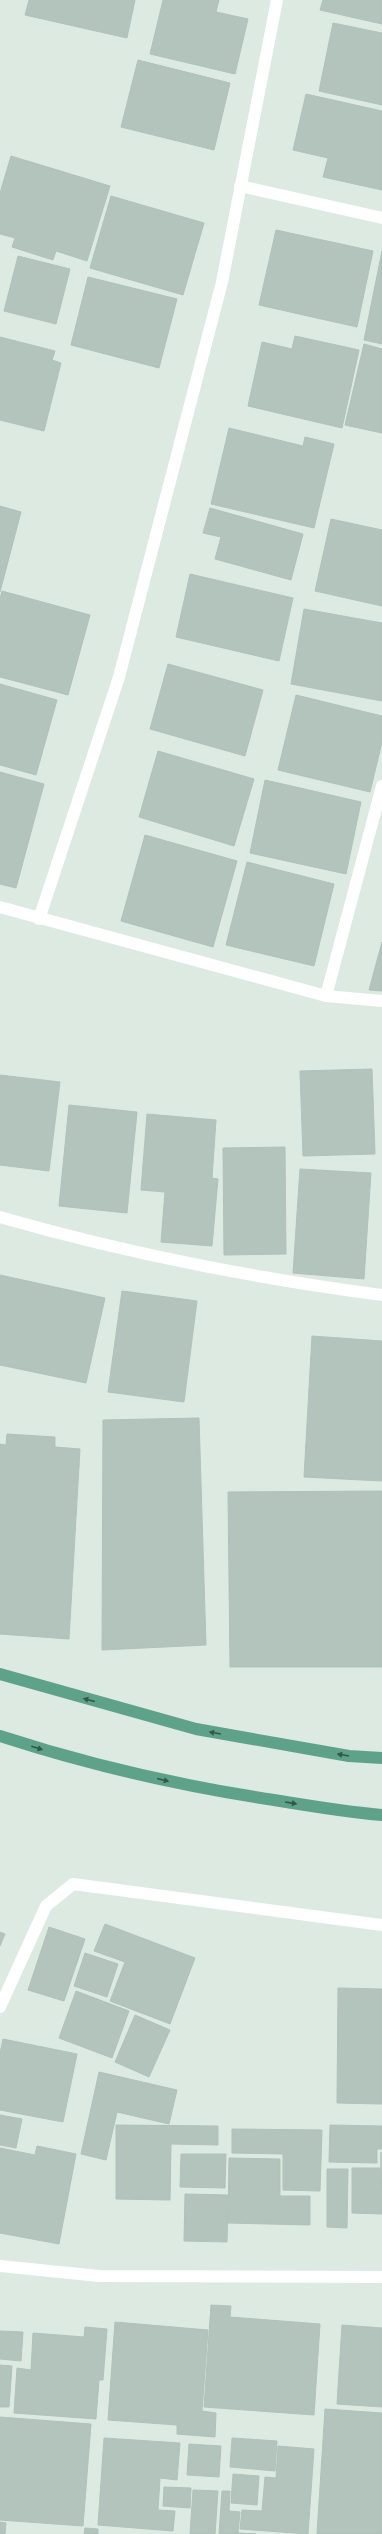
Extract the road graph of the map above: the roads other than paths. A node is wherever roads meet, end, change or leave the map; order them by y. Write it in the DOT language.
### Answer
graph roads {
  1 [pos="277,0"];
  2 [pos="240,186"];
  3 [pos="382,218"];
  4 [pos="382,786"];
  5 [pos="0,907"];
  6 [pos="39,919"];
  7 [pos="326,996"];
  8 [pos="382,1001"];
  9 [pos="0,1217"];
  10 [pos="382,1295"];
  11 [pos="0,1674"];
  12 [pos="0,1736"];
  13 [pos="382,1758"];
  14 [pos="382,1815"];
  15 [pos="382,1925"];
  16 [pos="0,2007"];
  17 [pos="0,2266"];
  18 [pos="382,2277"];
  1 -- 2 [label="street"];
  2 -- 3 [label="street"];
  2 -- 6 [label="street"];
  4 -- 7 [label="street"];
  5 -- 6 [label="street"];
  6 -- 7 [label="street"];
  7 -- 8 [label="street"];
  9 -- 10 [label="street"];
  13 -- 11 [label="main road, one-way"];
  12 -- 14 [label="main road, one-way"];
  15 -- 16 [label="street"];
  17 -- 18 [label="street"];
}
